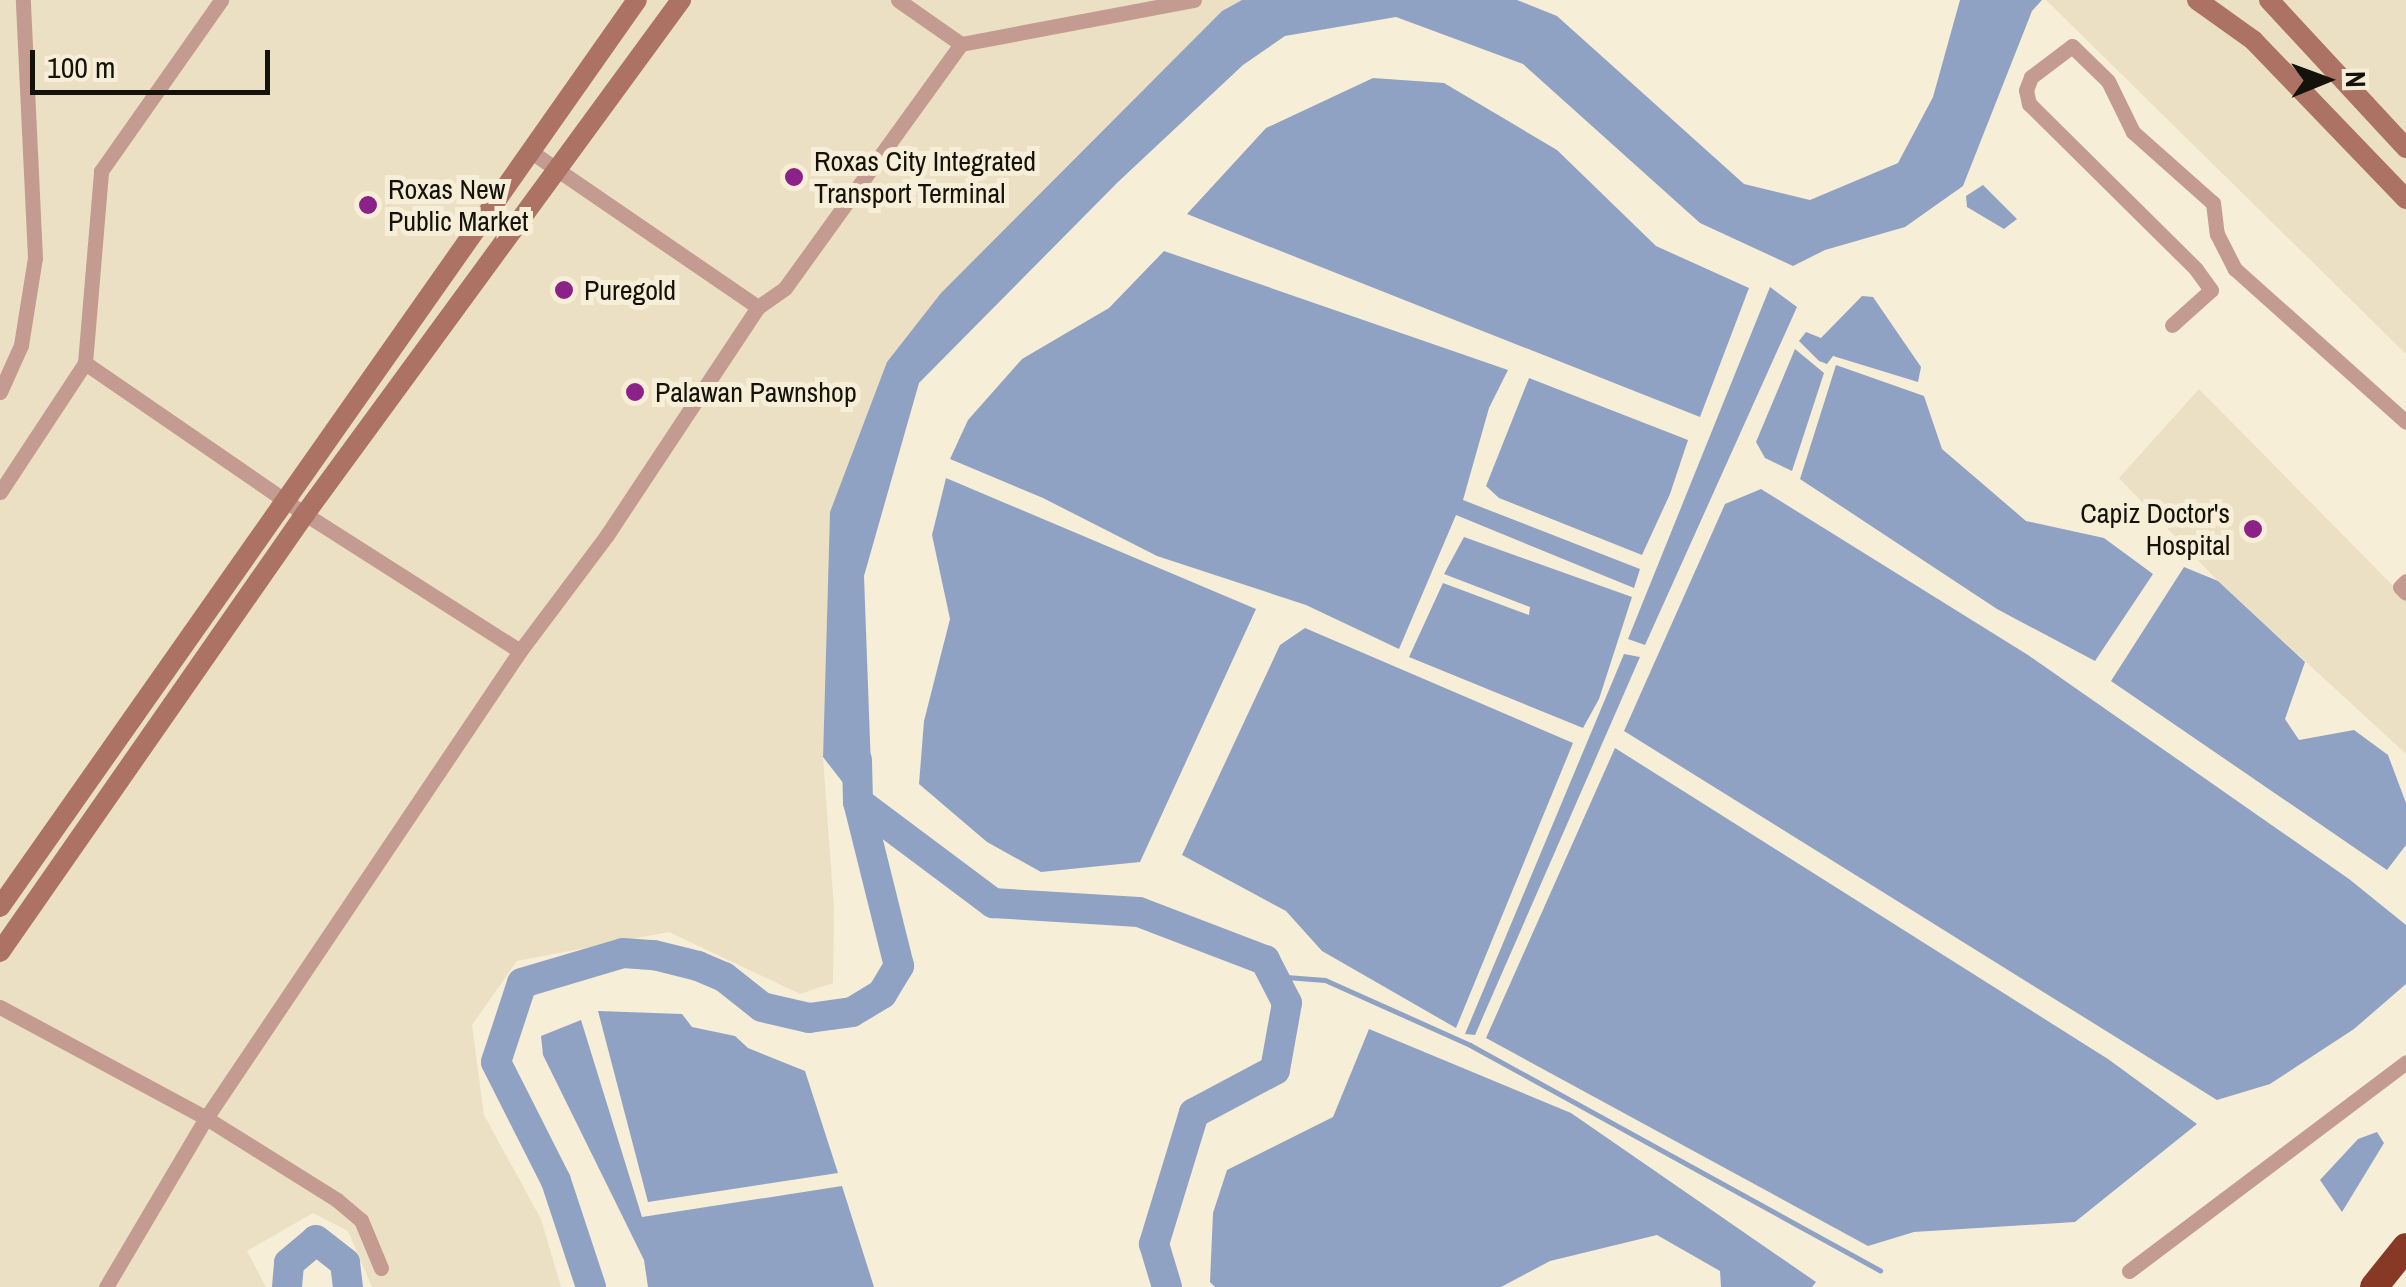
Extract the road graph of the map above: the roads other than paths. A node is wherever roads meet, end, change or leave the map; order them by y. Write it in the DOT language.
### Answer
graph roads {
  1 [pos="23,0"];
  2 [pos="221,0"];
  3 [pos="636,0"];
  4 [pos="681,0"];
  5 [pos="898,0"];
  6 [pos="1194,0"];
  7 [pos="2196,0"];
  8 [pos="2269,0"];
  9 [pos="960,44"];
  10 [pos="2406,148"];
  11 [pos="530,151"];
  12 [pos="559,172"];
  13 [pos="2406,199"];
  14 [pos="2235,269"];
  15 [pos="2212,290"];
  16 [pos="758,307"];
  17 [pos="2172,326"];
  18 [pos="84,363"];
  19 [pos="0,392"];
  20 [pos="2406,422"];
  21 [pos="0,492"];
  22 [pos="285,500"];
  23 [pos="305,514"];
  24 [pos="2406,581"];
  25 [pos="2406,593"];
  26 [pos="520,651"];
  27 [pos="0,907"];
  28 [pos="0,952"];
  29 [pos="0,1006"];
  30 [pos="2406,1062"];
  31 [pos="206,1118"];
  32 [pos="2406,1247"];
  33 [pos="381,1268"];
  34 [pos="2129,1271"];
  35 [pos="106,1287"];
  36 [pos="2374,1287"];
  1 -- 19 [label="street"];
  2 -- 18 [label="street"];
  3 -- 11 [label="street"];
  4 -- 12 [label="street"];
  5 -- 9 [label="street"];
  6 -- 9 [label="street"];
  7 -- 13 [label="street"];
  8 -- 10 [label="street"];
  9 -- 16 [label="street"];
  11 -- 12 [label="street"];
  11 -- 22 [label="street"];
  12 -- 16 [label="street"];
  12 -- 23 [label="street"];
  14 -- 15 [label="street"];
  14 -- 15 [label="street"];
  14 -- 20 [label="street"];
  15 -- 17 [label="street"];
  16 -- 26 [label="street"];
  18 -- 21 [label="street"];
  18 -- 22 [label="street"];
  22 -- 23 [label="street"];
  22 -- 27 [label="street"];
  23 -- 26 [label="street"];
  23 -- 28 [label="street"];
  24 -- 25 [label="street"];
  26 -- 31 [label="street"];
  29 -- 31 [label="street"];
  30 -- 34 [label="street"];
  31 -- 33 [label="street"];
  31 -- 35 [label="street"];
  32 -- 36 [label="highway"];
}
